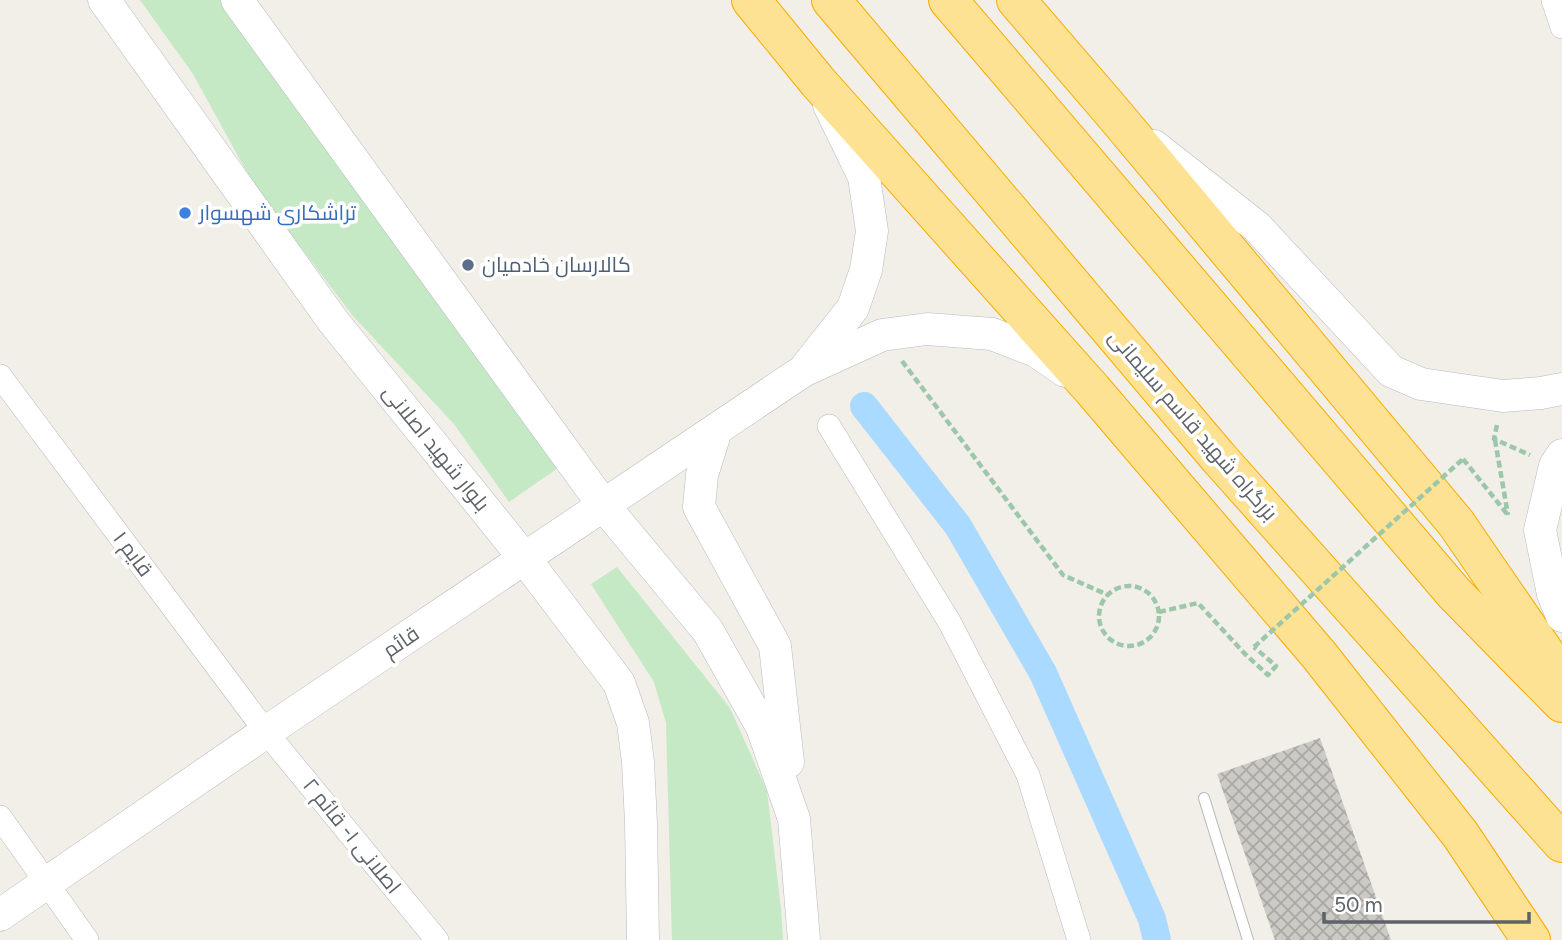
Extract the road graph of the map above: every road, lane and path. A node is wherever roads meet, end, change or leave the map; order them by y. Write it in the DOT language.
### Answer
graph roads {
  1 [pos="104,0"];
  2 [pos="237,0"];
  3 [pos="751,0"];
  4 [pos="831,0"];
  5 [pos="948,0"];
  6 [pos="1016,0"];
  7 [pos="1553,0"];
  8 [pos="1562,27"];
  9 [pos="818,82"];
  10 [pos="1114,114"];
  11 [pos="883,335"];
  12 [pos="803,371"];
  13 [pos="0,376"];
  14 [pos="1092,389"];
  15 [pos="1562,389"];
  16 [pos="1503,396"];
  17 [pos="829,426"];
  18 [pos="716,430"];
  19 [pos="1494,439"];
  20 [pos="1559,461"];
  21 [pos="604,506"];
  22 [pos="526,559"];
  23 [pos="1108,595"];
  24 [pos="1159,612"];
  25 [pos="1562,616"];
  26 [pos="1562,678"];
  27 [pos="1562,703"];
  28 [pos="266,732"];
  29 [pos="1204,798"];
  30 [pos="0,817"];
  31 [pos="794,819"];
  32 [pos="1562,843"];
  33 [pos="47,883"];
  34 [pos="0,915"];
  35 [pos="87,940"];
  36 [pos="437,940"];
  37 [pos="643,940"];
  38 [pos="804,940"];
  39 [pos="1079,940"];
  40 [pos="1248,940"];
  41 [pos="1531,940"];
  1 -- 22 [label="main road, بلوار شهید اصلانی"];
  2 -- 21 [label="main road"];
  3 -- 9 [label="highway"];
  4 -- 32 [label="highway, بزرگراه شهید قاسم سلیمانی"];
  5 -- 27 [label="highway"];
  6 -- 10 [label="highway"];
  7 -- 8 [label="street"];
  9 -- 12 [label="main road"];
  9 -- 14 [label="highway"];
  10 -- 16 [label="main road"];
  10 -- 26 [label="highway"];
  11 -- 12 [label="main road"];
  11 -- 14 [label="main road"];
  11 -- 23 [label="path"];
  12 -- 18 [label="main road, قائم"];
  13 -- 28 [label="street, قایم ۱"];
  14 -- 41 [label="highway"];
  15 -- 16 [label="main road"];
  16 -- 19 [label="path"];
  17 -- 39 [label="street"];
  18 -- 21 [label="main road, قائم"];
  18 -- 31 [label="main road"];
  19 -- 20 [label="path"];
  19 -- 24 [label="path, bridge"];
  20 -- 25 [label="main road"];
  21 -- 22 [label="main road, قائم"];
  21 -- 31 [label="main road"];
  22 -- 28 [label="main road, قائم"];
  22 -- 37 [label="main road, بلوار شهید اصلانی"];
  23 -- 24 [label="path"];
  23 -- 24 [label="path"];
  28 -- 33 [label="main road, قائم"];
  28 -- 36 [label="street, اصلانی ۱- قائم ۲"];
  29 -- 40 [label="lane"];
  30 -- 33 [label="street"];
  31 -- 38 [label="main road"];
  33 -- 34 [label="main road, قائم"];
  33 -- 35 [label="street"];
}
